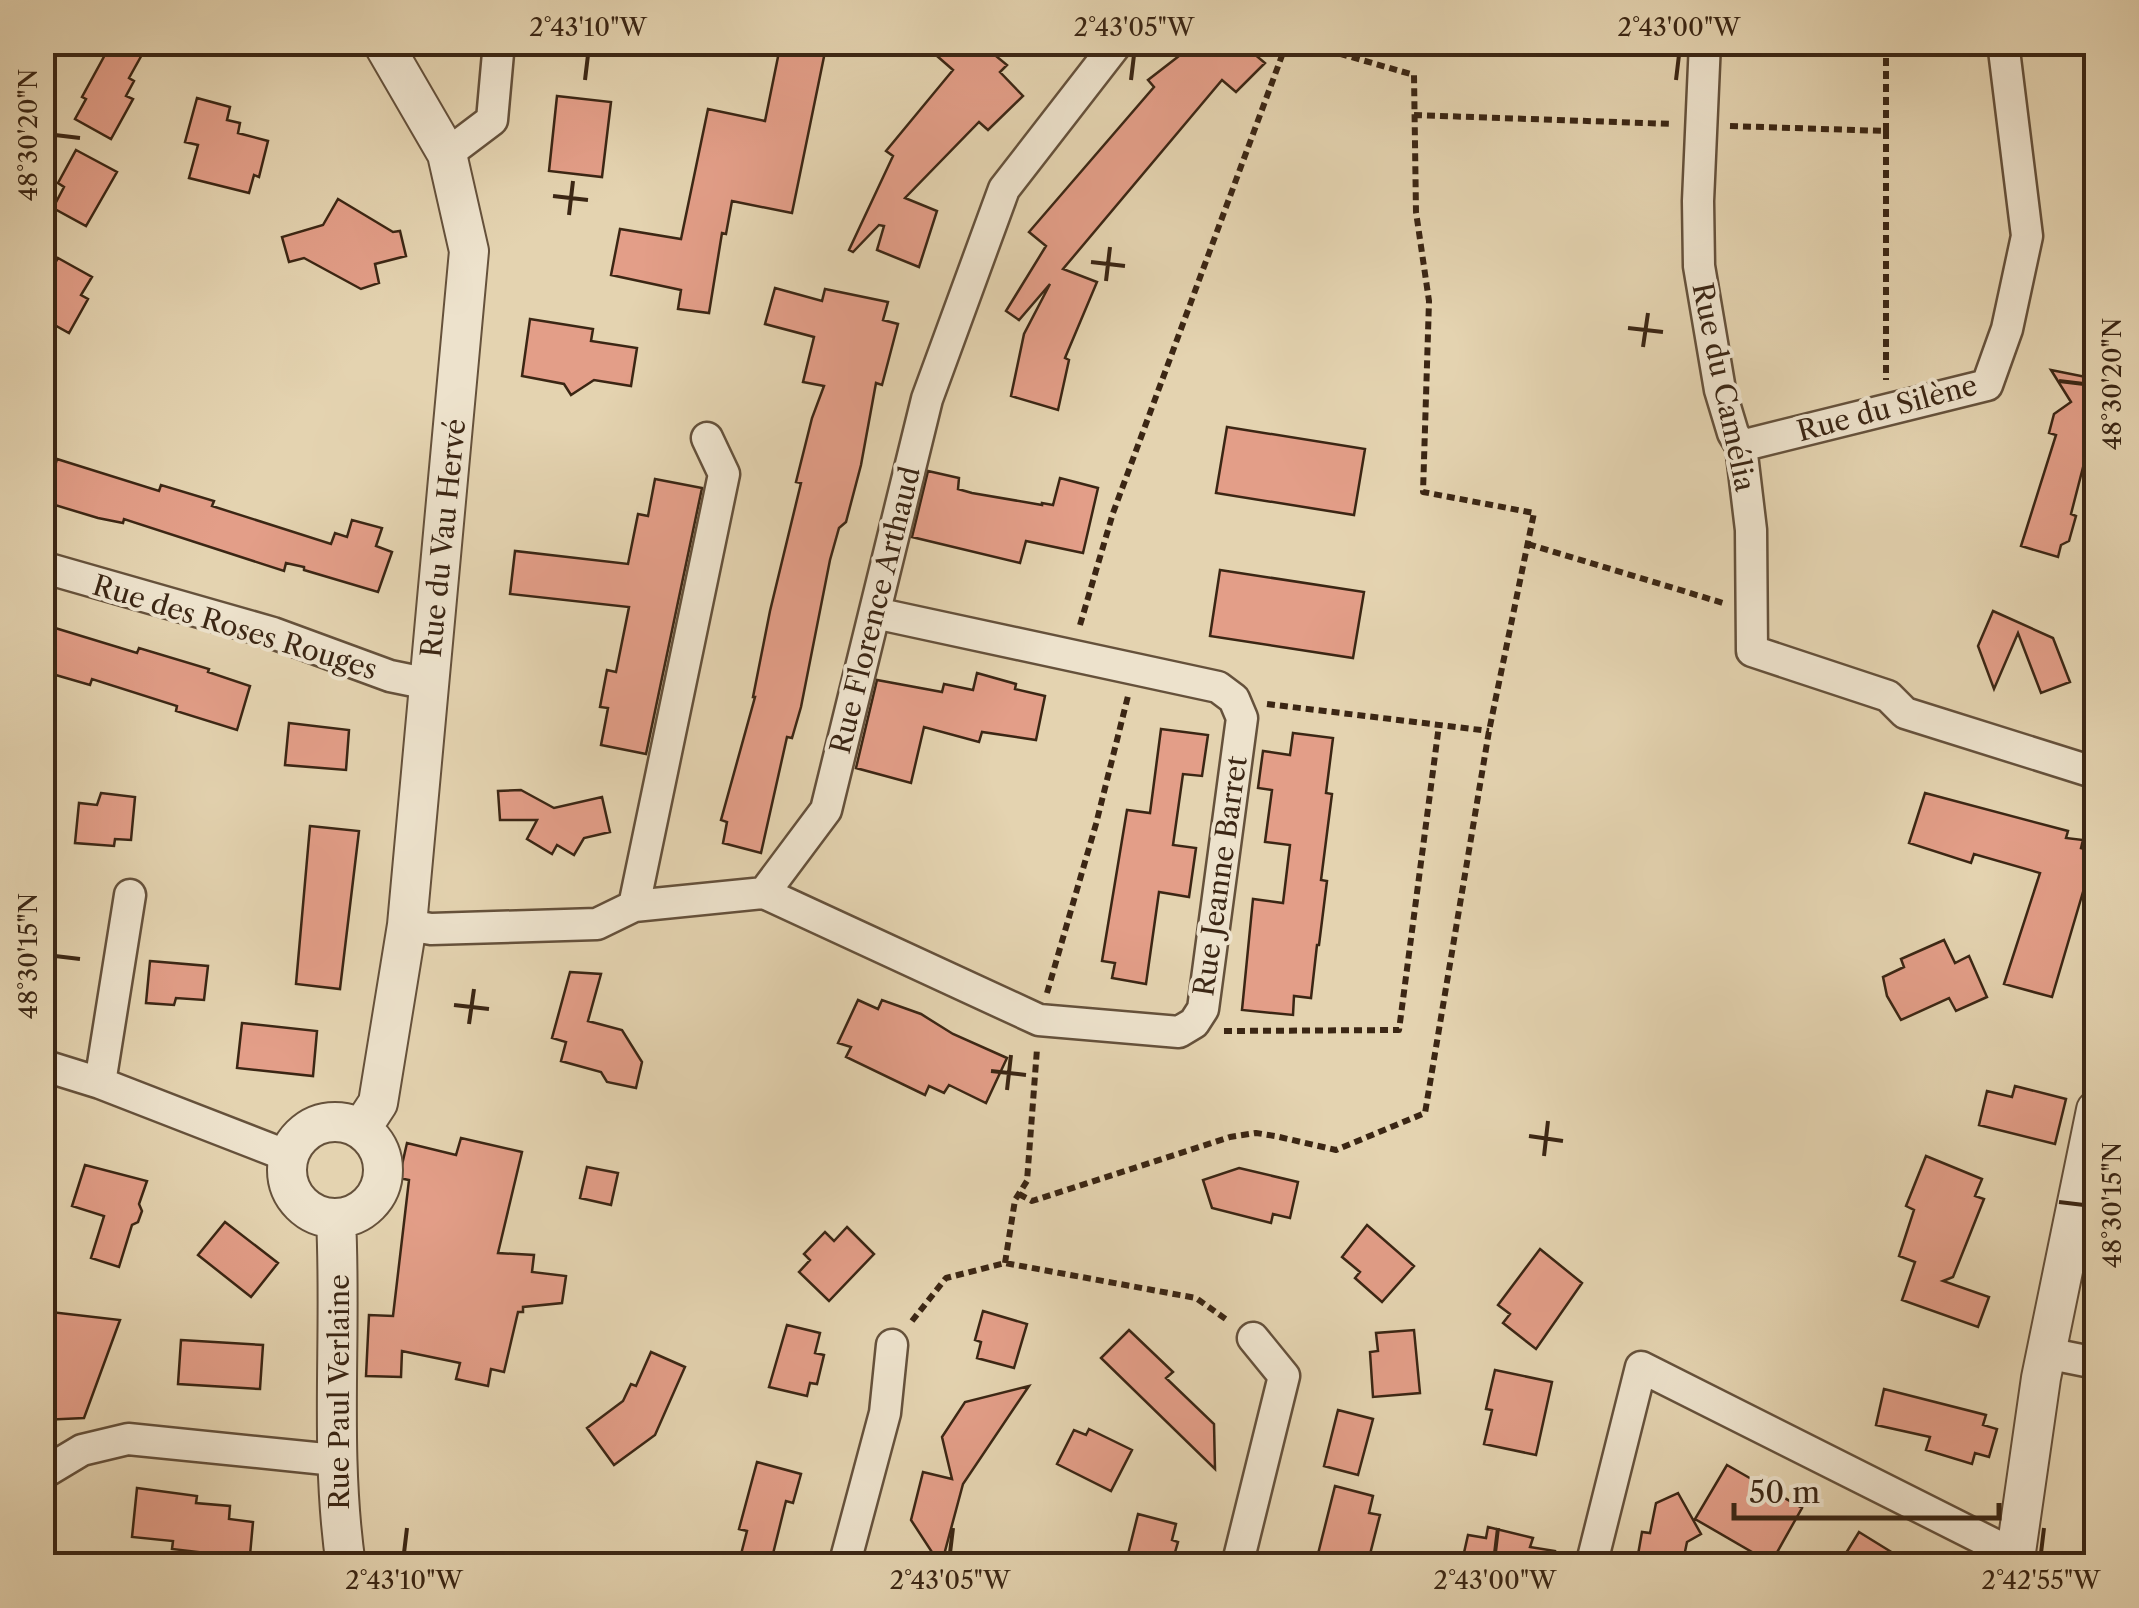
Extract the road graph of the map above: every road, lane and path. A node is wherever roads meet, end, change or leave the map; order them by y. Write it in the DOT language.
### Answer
graph roads {
  1 [pos="382,42"];
  2 [pos="499,42"];
  3 [pos="1118,42"];
  4 [pos="1288,42"];
  5 [pos="1300,42"];
  6 [pos="1705,42"];
  7 [pos="2003,42"];
  8 [pos="1886,131"];
  9 [pos="447,154"];
  10 [pos="1890,411"];
  11 [pos="707,438"];
  12 [pos="1741,446"];
  13 [pos="1528,544"];
  14 [pos="42,567"];
  15 [pos="1750,611"];
  16 [pos="875,613"];
  17 [pos="1072,656"];
  18 [pos="1134,670"];
  19 [pos="429,684"];
  20 [pos="1234,699"];
  21 [pos="1438,725"];
  22 [pos="1489,731"];
  23 [pos="2096,774"];
  24 [pos="764,893"];
  25 [pos="130,895"];
  26 [pos="634,906"];
  27 [pos="407,925"];
  28 [pos="1039,1020"];
  29 [pos="1194,1023"];
  30 [pos="42,1065"];
  31 [pos="100,1083"];
  32 [pos="2096,1110"];
  33 [pos="361,1130"];
  34 [pos="288,1156"];
  35 [pos="1019,1194"];
  36 [pos="336,1218"];
  37 [pos="1005,1263"];
  38 [pos="1252,1338"];
  39 [pos="892,1345"];
  40 [pos="2046,1354"];
  41 [pos="2096,1362"];
  42 [pos="335,1460"];
  43 [pos="42,1474"];
  44 [pos="2015,1560"];
  45 [pos="346,1566"];
  46 [pos="844,1566"];
  47 [pos="1237,1566"];
  48 [pos="1590,1566"];
  1 -- 9 [label="street, Rue du Vau Hervé"];
  2 -- 9 [label="street"];
  3 -- 16 [label="street, Rue Florence Arthaud"];
  4 -- 17 [label="path"];
  5 -- 13 [label="path"];
  6 -- 12 [label="street, Rue du Camélia"];
  7 -- 10 [label="street, Rue du Silène"];
  8 -- 10 [label="path"];
  9 -- 19 [label="street, Rue du Vau Hervé"];
  10 -- 12 [label="street, Rue du Silène"];
  11 -- 26 [label="street"];
  12 -- 15 [label="street, Rue du Camélia"];
  13 -- 15 [label="path"];
  13 -- 22 [label="path"];
  14 -- 19 [label="street, Rue des Roses Rouges"];
  15 -- 23 [label="street, Rue du Camélia"];
  16 -- 17 [label="street"];
  16 -- 24 [label="street, Rue Florence Arthaud"];
  17 -- 18 [label="street"];
  18 -- 20 [label="street"];
  18 -- 28 [label="path"];
  19 -- 27 [label="street, Rue du Vau Hervé"];
  20 -- 21 [label="path"];
  20 -- 29 [label="street, Rue Jeanne Barret"];
  21 -- 22 [label="path"];
  21 -- 29 [label="path"];
  22 -- 35 [label="path"];
  24 -- 26 [label="street"];
  24 -- 28 [label="street, Rue Jeanne Barret"];
  25 -- 31 [label="street"];
  26 -- 27 [label="street"];
  27 -- 33 [label="street, Rue du Vau Hervé"];
  28 -- 29 [label="street, Rue Jeanne Barret"];
  28 -- 35 [label="path"];
  30 -- 31 [label="street"];
  31 -- 34 [label="street"];
  32 -- 40 [label="street"];
  33 -- 34 [label="street"];
  33 -- 36 [label="street"];
  34 -- 36 [label="street"];
  35 -- 37 [label="path"];
  36 -- 42 [label="street, Rue Paul Verlaine"];
  37 -- 38 [label="path"];
  37 -- 39 [label="path"];
  38 -- 47 [label="street"];
  39 -- 46 [label="street"];
  40 -- 41 [label="street"];
  40 -- 44 [label="street"];
  42 -- 43 [label="street"];
  42 -- 45 [label="street, Rue Paul Verlaine"];
  44 -- 48 [label="street"];
}
